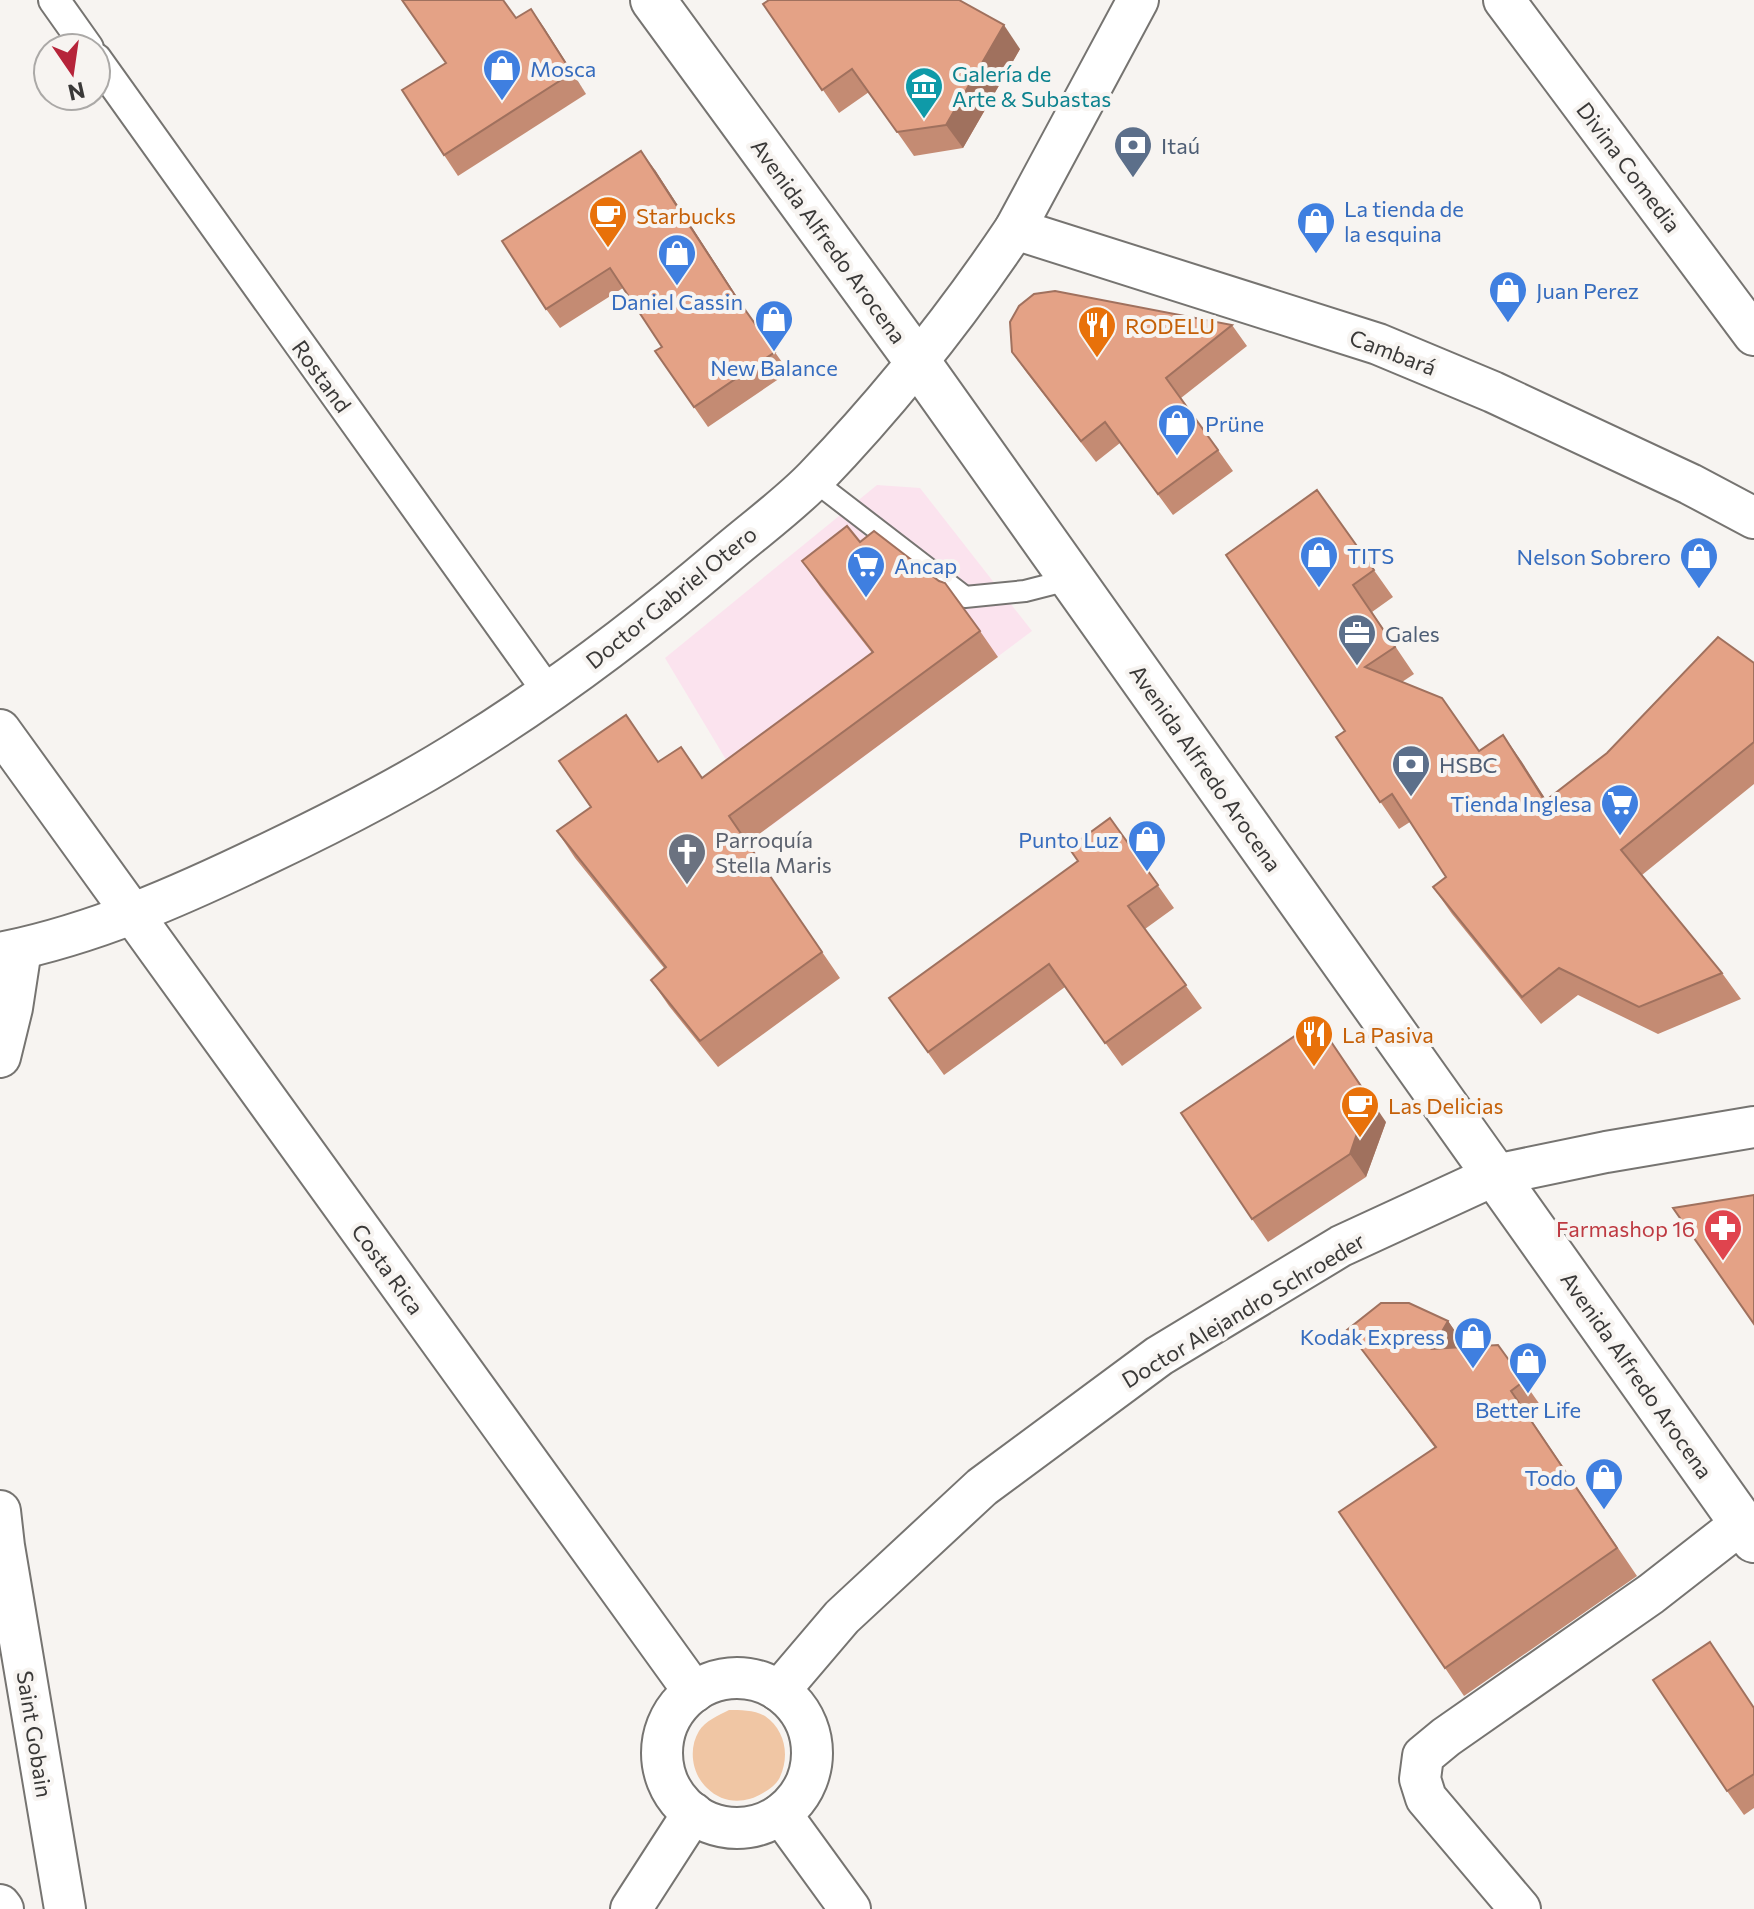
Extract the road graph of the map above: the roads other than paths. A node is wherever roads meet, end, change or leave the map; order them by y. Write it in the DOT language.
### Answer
graph roads {
  1 [pos="54,0"];
  2 [pos="653,0"];
  3 [pos="1138,0"];
  4 [pos="1504,0"];
  5 [pos="77,32"];
  6 [pos="112,81"];
  7 [pos="1015,229"];
  8 [pos="1754,335"];
  9 [pos="917,361"];
  10 [pos="813,480"];
  11 [pos="1754,518"];
  12 [pos="1072,579"];
  13 [pos="549,693"];
  14 [pos="0,730"];
  15 [pos="133,915"];
  16 [pos="11,951"];
  17 [pos="0,1057"];
  18 [pos="1754,1127"];
  19 [pos="1495,1175"];
  20 [pos="0,1511"];
  21 [pos="1748,1531"];
  22 [pos="779,1691"];
  23 [pos="694,1692"];
  24 [pos="693,1813"];
  25 [pos="781,1814"];
  26 [pos="65,1909"];
  27 [pos="631,1909"];
  28 [pos="850,1909"];
  29 [pos="1520,1909"];
  1 -- 5 [label="street"];
  2 -- 9 [label="street, Avenida Alfredo Arocena"];
  3 -- 7 [label="street, Doctor Gabriel Otero"];
  4 -- 8 [label="street, Divina Comedia"];
  6 -- 13 [label="street, Rostand"];
  7 -- 9 [label="street, Doctor Gabriel Otero"];
  7 -- 11 [label="street, Cambará"];
  9 -- 10 [label="street, Doctor Gabriel Otero"];
  9 -- 12 [label="street, Avenida Alfredo Arocena"];
  10 -- 12 [label="lane"];
  10 -- 13 [label="street, Doctor Gabriel Otero"];
  12 -- 19 [label="street, Avenida Alfredo Arocena"];
  13 -- 15 [label="street, Doctor Gabriel Otero"];
  14 -- 15 [label="street, Costa Rica"];
  15 -- 16 [label="street, Doctor Gabriel Otero"];
  15 -- 23 [label="street, Costa Rica"];
  16 -- 17 [label="street"];
  18 -- 19 [label="street, Doctor Alejandro Schroeder"];
  19 -- 21 [label="street, Avenida Alfredo Arocena"];
  19 -- 22 [label="street, Doctor Alejandro Schroeder"];
  20 -- 26 [label="street, Saint Gobain"];
  21 -- 29 [label="street"];
  22 -- 23 [label="street"];
  22 -- 25 [label="street"];
  23 -- 24 [label="street"];
  24 -- 25 [label="street"];
  24 -- 27 [label="street"];
  25 -- 28 [label="street"];
}
